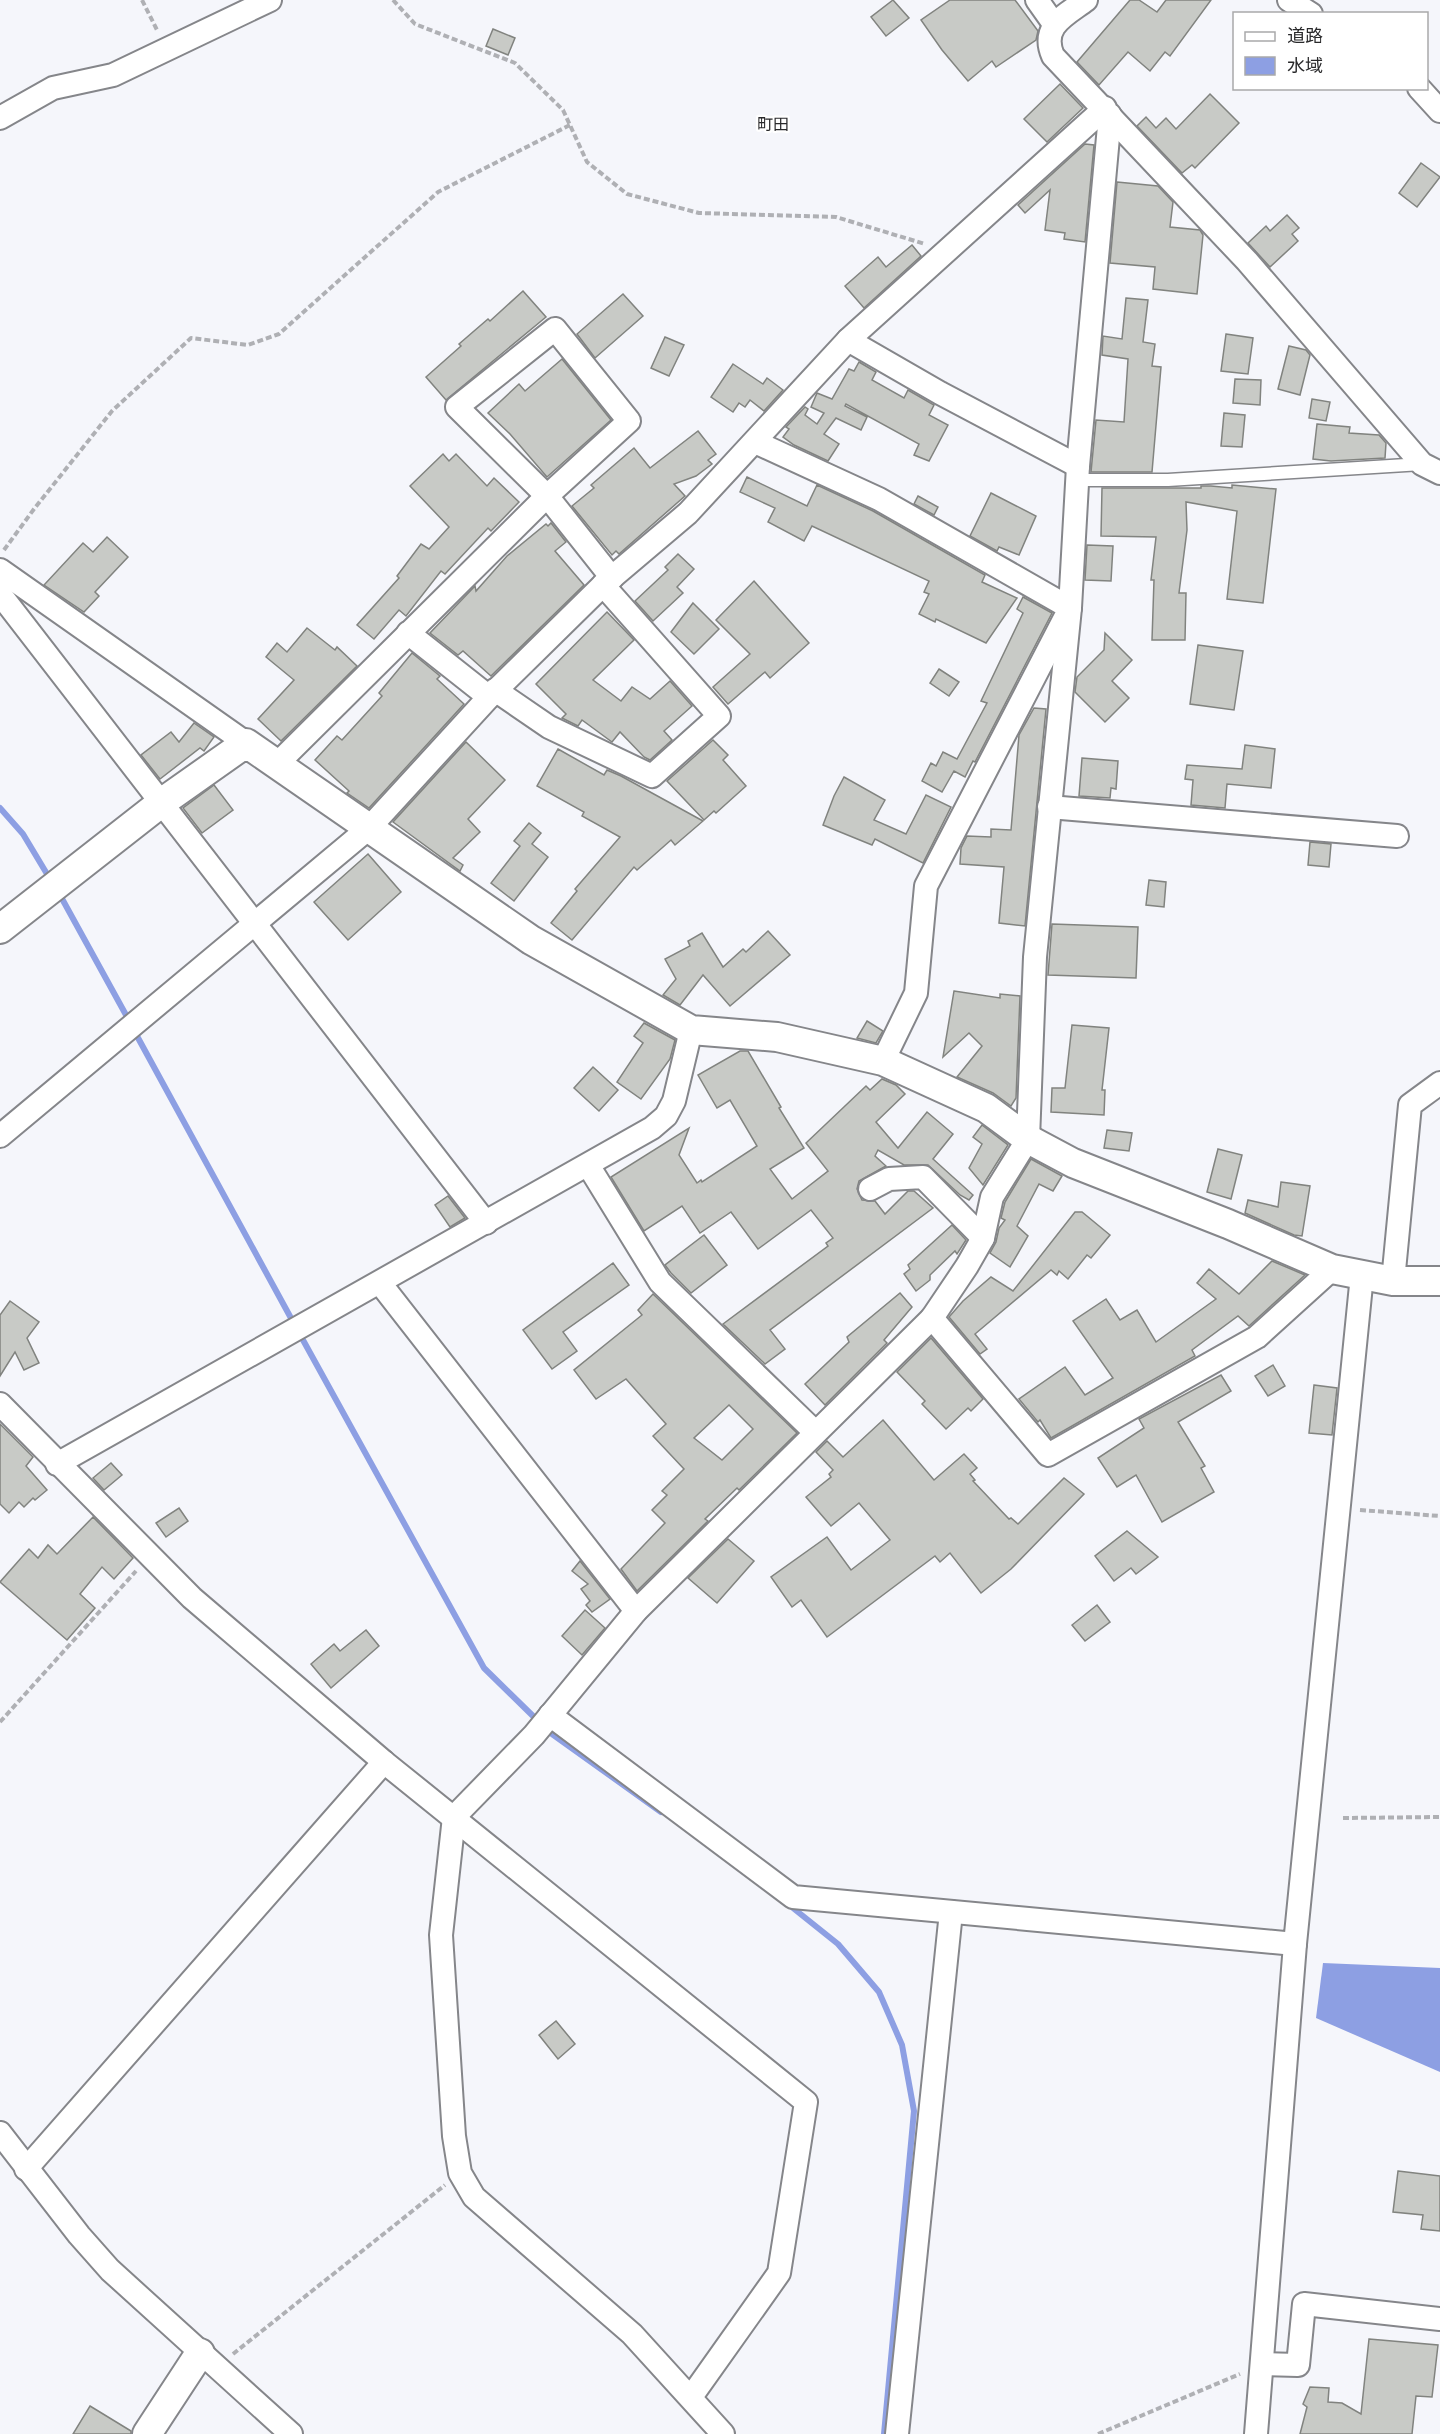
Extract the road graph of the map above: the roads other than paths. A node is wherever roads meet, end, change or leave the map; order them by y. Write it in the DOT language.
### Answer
graph roads {
  1 [pos="270,0"];
  2 [pos="1037,0"];
  3 [pos="1086,0"];
  4 [pos="1289,0"];
  5 [pos="1308,12"];
  6 [pos="1054,24"];
  7 [pos="1421,90"];
  8 [pos="1440,111"];
  9 [pos="1108,112"];
  10 [pos="0,118"];
  11 [pos="848,340"];
  12 [pos="755,442"];
  13 [pos="1431,469"];
  14 [pos="1078,473"];
  15 [pos="547,496"];
  16 [pos="0,570"];
  17 [pos="608,581"];
  18 [pos="0,594"];
  19 [pos="1070,608"];
  20 [pos="408,633"];
  21 [pos="492,693"];
  22 [pos="246,743"];
  23 [pos="277,764"];
  24 [pos="161,803"];
  25 [pos="1048,807"];
  26 [pos="369,828"];
  27 [pos="1397,836"];
  28 [pos="255,922"];
  29 [pos="0,929"];
  30 [pos="691,1030"];
  31 [pos="883,1060"];
  32 [pos="1440,1083"];
  33 [pos="0,1136"];
  34 [pos="1028,1139"];
  35 [pos="588,1165"];
  36 [pos="870,1189"];
  37 [pos="486,1223"];
  38 [pos="983,1238"];
  39 [pos="1332,1269"];
  40 [pos="1362,1275"];
  41 [pos="1394,1281"];
  42 [pos="1440,1281"];
  43 [pos="380,1283"];
  44 [pos="932,1318"];
  45 [pos="0,1404"];
  46 [pos="815,1432"];
  47 [pos="57,1464"];
  48 [pos="636,1611"];
  49 [pos="550,1715"];
  50 [pos="384,1762"];
  51 [pos="454,1817"];
  52 [pos="951,1912"];
  53 [pos="1295,1944"];
  54 [pos="0,2133"];
  55 [pos="26,2169"];
  56 [pos="1440,2319"];
  57 [pos="208,2360"];
  58 [pos="1262,2364"];
  59 [pos="691,2397"];
  60 [pos="147,2434"];
  61 [pos="291,2434"];
  62 [pos="723,2434"];
  63 [pos="897,2434"];
  64 [pos="1256,2434"];
  1 -- 10 [label="street"];
  2 -- 6 [label="street"];
  3 -- 6 [label="street"];
  4 -- 5 [label="street"];
  6 -- 9 [label="street"];
  7 -- 8 [label="street"];
  9 -- 11 [label="street"];
  9 -- 13 [label="street"];
  9 -- 14 [label="street"];
  11 -- 12 [label="street"];
  11 -- 14 [label="street"];
  12 -- 17 [label="street"];
  12 -- 19 [label="street"];
  13 -- 14 [label="lane"];
  14 -- 19 [label="street"];
  15 -- 15 [label="street"];
  15 -- 17 [label="street"];
  15 -- 20 [label="street"];
  16 -- 22 [label="street"];
  17 -- 21 [label="street"];
  17 -- 21 [label="street"];
  18 -- 24 [label="street"];
  19 -- 25 [label="street"];
  19 -- 31 [label="street"];
  20 -- 21 [label="street"];
  20 -- 23 [label="street"];
  21 -- 26 [label="street"];
  22 -- 23 [label="street"];
  22 -- 24 [label="street"];
  23 -- 26 [label="street"];
  24 -- 28 [label="street"];
  24 -- 29 [label="street"];
  25 -- 27 [label="street"];
  25 -- 34 [label="street"];
  26 -- 28 [label="street"];
  26 -- 30 [label="street"];
  28 -- 33 [label="street"];
  28 -- 37 [label="street"];
  30 -- 31 [label="street"];
  30 -- 35 [label="street"];
  31 -- 34 [label="street"];
  32 -- 41 [label="street"];
  34 -- 38 [label="street"];
  34 -- 39 [label="street"];
  35 -- 37 [label="street"];
  35 -- 46 [label="street"];
  36 -- 38 [label="street"];
  37 -- 43 [label="street"];
  38 -- 44 [label="street"];
  39 -- 40 [label="street"];
  39 -- 44 [label="street"];
  40 -- 41 [label="street"];
  40 -- 53 [label="street"];
  41 -- 42 [label="street"];
  43 -- 47 [label="street"];
  43 -- 48 [label="street"];
  44 -- 46 [label="street"];
  45 -- 47 [label="street"];
  46 -- 48 [label="street"];
  47 -- 50 [label="street"];
  48 -- 49 [label="street"];
  49 -- 51 [label="street"];
  49 -- 52 [label="street"];
  50 -- 51 [label="street"];
  50 -- 55 [label="street"];
  51 -- 59 [label="street"];
  51 -- 59 [label="street"];
  52 -- 53 [label="street"];
  52 -- 63 [label="street"];
  53 -- 58 [label="street"];
  54 -- 55 [label="street"];
  55 -- 57 [label="street"];
  56 -- 58 [label="street"];
  57 -- 60 [label="street"];
  57 -- 61 [label="street"];
  58 -- 64 [label="street"];
  59 -- 62 [label="street"];
}
